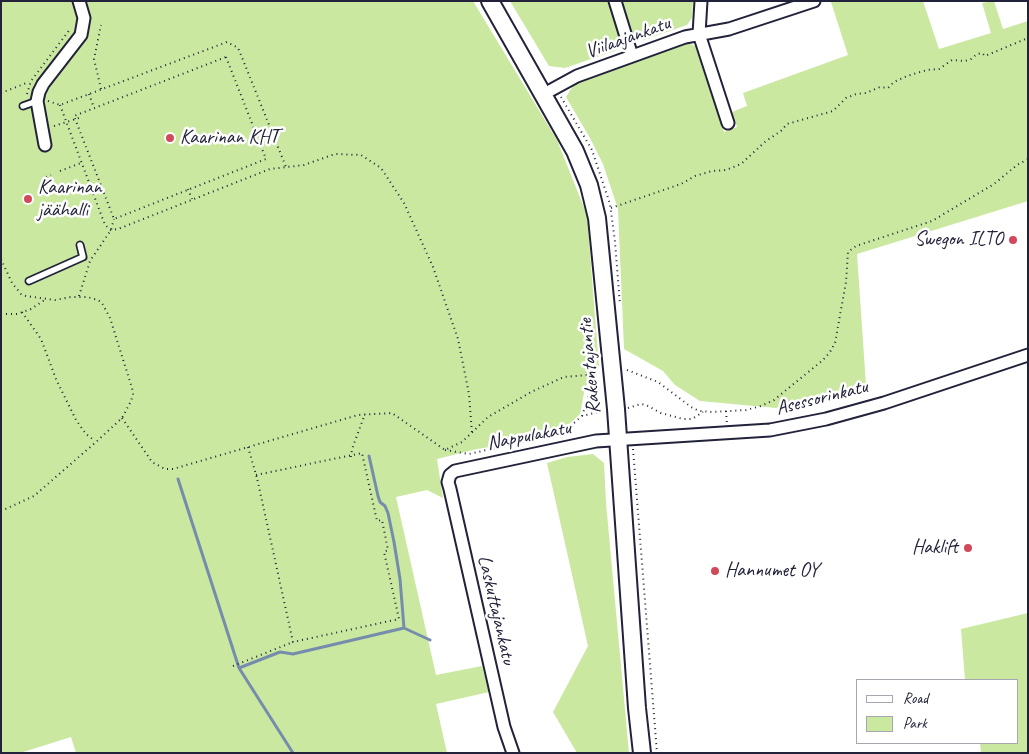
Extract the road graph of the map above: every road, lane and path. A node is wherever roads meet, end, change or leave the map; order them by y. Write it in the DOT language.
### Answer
graph roads {
  1 [pos="79,1"];
  2 [pos="490,1"];
  3 [pos="615,1"];
  4 [pos="701,1"];
  5 [pos="814,1"];
  6 [pos="72,24"];
  7 [pos="101,25"];
  8 [pos="699,34"];
  9 [pos="1028,38"];
  10 [pos="632,56"];
  11 [pos="31,81"];
  12 [pos="101,89"];
  13 [pos="1,93"];
  14 [pos="89,94"];
  15 [pos="544,94"];
  16 [pos="29,103"];
  17 [pos="94,108"];
  18 [pos="80,118"];
  19 [pos="75,120"];
  20 [pos="66,122"];
  21 [pos="728,123"];
  22 [pos="54,126"];
  23 [pos="45,145"];
  24 [pos="1028,159"];
  25 [pos="81,162"];
  26 [pos="286,167"];
  27 [pos="60,171"];
  28 [pos="51,175"];
  29 [pos="46,177"];
  30 [pos="188,190"];
  31 [pos="192,200"];
  32 [pos="611,208"];
  33 [pos="114,219"];
  34 [pos="111,230"];
  35 [pos="80,245"];
  36 [pos="1,259"];
  37 [pos="29,280"];
  38 [pos="79,296"];
  39 [pos="46,299"];
  40 [pos="22,312"];
  41 [pos="1,314"];
  42 [pos="1028,355"];
  43 [pos="627,370"];
  44 [pos="605,373"];
  45 [pos="596,374"];
  46 [pos="627,408"];
  47 [pos="608,410"];
  48 [pos="705,411"];
  49 [pos="365,414"];
  50 [pos="582,416"];
  51 [pos="122,418"];
  52 [pos="472,433"];
  53 [pos="618,440"];
  54 [pos="96,442"];
  55 [pos="248,447"];
  56 [pos="445,450"];
  57 [pos="351,456"];
  58 [pos="450,475"];
  59 [pos="257,477"];
  60 [pos="1,510"];
  61 [pos="293,642"];
  62 [pos="233,666"];
  63 [pos="513,753"];
  64 [pos="642,753"];
  1 -- 16 [label="street"];
  2 -- 15 [label="street, Rakentajantie"];
  3 -- 10 [label="street"];
  4 -- 8 [label="street"];
  5 -- 8 [label="street, Viilaajankatu"];
  6 -- 11 [label="path"];
  7 -- 12 [label="path"];
  8 -- 10 [label="street, Viilaajankatu"];
  8 -- 21 [label="street"];
  9 -- 32 [label="path"];
  10 -- 15 [label="street, Viilaajankatu"];
  11 -- 13 [label="path"];
  11 -- 16 [label="path"];
  12 -- 14 [label="path"];
  12 -- 26 [label="path"];
  14 -- 17 [label="path"];
  14 -- 20 [label="path"];
  15 -- 53 [label="street, Rakentajantie"];
  16 -- 23 [label="street"];
  17 -- 19 [label="path"];
  17 -- 30 [label="path"];
  18 -- 19 [label="path"];
  19 -- 20 [label="path"];
  19 -- 33 [label="path"];
  20 -- 22 [label="path"];
  20 -- 25 [label="path"];
  24 -- 48 [label="path"];
  25 -- 27 [label="path"];
  25 -- 34 [label="path"];
  26 -- 31 [label="path"];
  26 -- 52 [label="path"];
  28 -- 29 [label="path"];
  30 -- 31 [label="path"];
  30 -- 33 [label="path"];
  31 -- 34 [label="path"];
  33 -- 34 [label="path"];
  34 -- 38 [label="path"];
  35 -- 37 [label="lane"];
  36 -- 39 [label="path"];
  38 -- 39 [label="path"];
  38 -- 51 [label="path"];
  39 -- 40 [label="path"];
  40 -- 41 [label="path"];
  40 -- 54 [label="path"];
  42 -- 53 [label="street, Asessorinkatu"];
  43 -- 48 [label="path"];
  44 -- 45 [label="path"];
  45 -- 50 [label="path"];
  45 -- 52 [label="path"];
  46 -- 48 [label="path"];
  47 -- 50 [label="path"];
  49 -- 55 [label="path"];
  49 -- 56 [label="path"];
  49 -- 57 [label="path"];
  50 -- 56 [label="path"];
  51 -- 54 [label="path"];
  51 -- 55 [label="path"];
  52 -- 56 [label="path"];
  53 -- 58 [label="street, Nappulakatu"];
  53 -- 64 [label="street, Rakentajantie"];
  54 -- 60 [label="path"];
  55 -- 59 [label="path"];
  57 -- 59 [label="path"];
  57 -- 61 [label="path"];
  58 -- 63 [label="street, Laskuttajankatu"];
  59 -- 61 [label="path"];
  61 -- 62 [label="path"];
}
